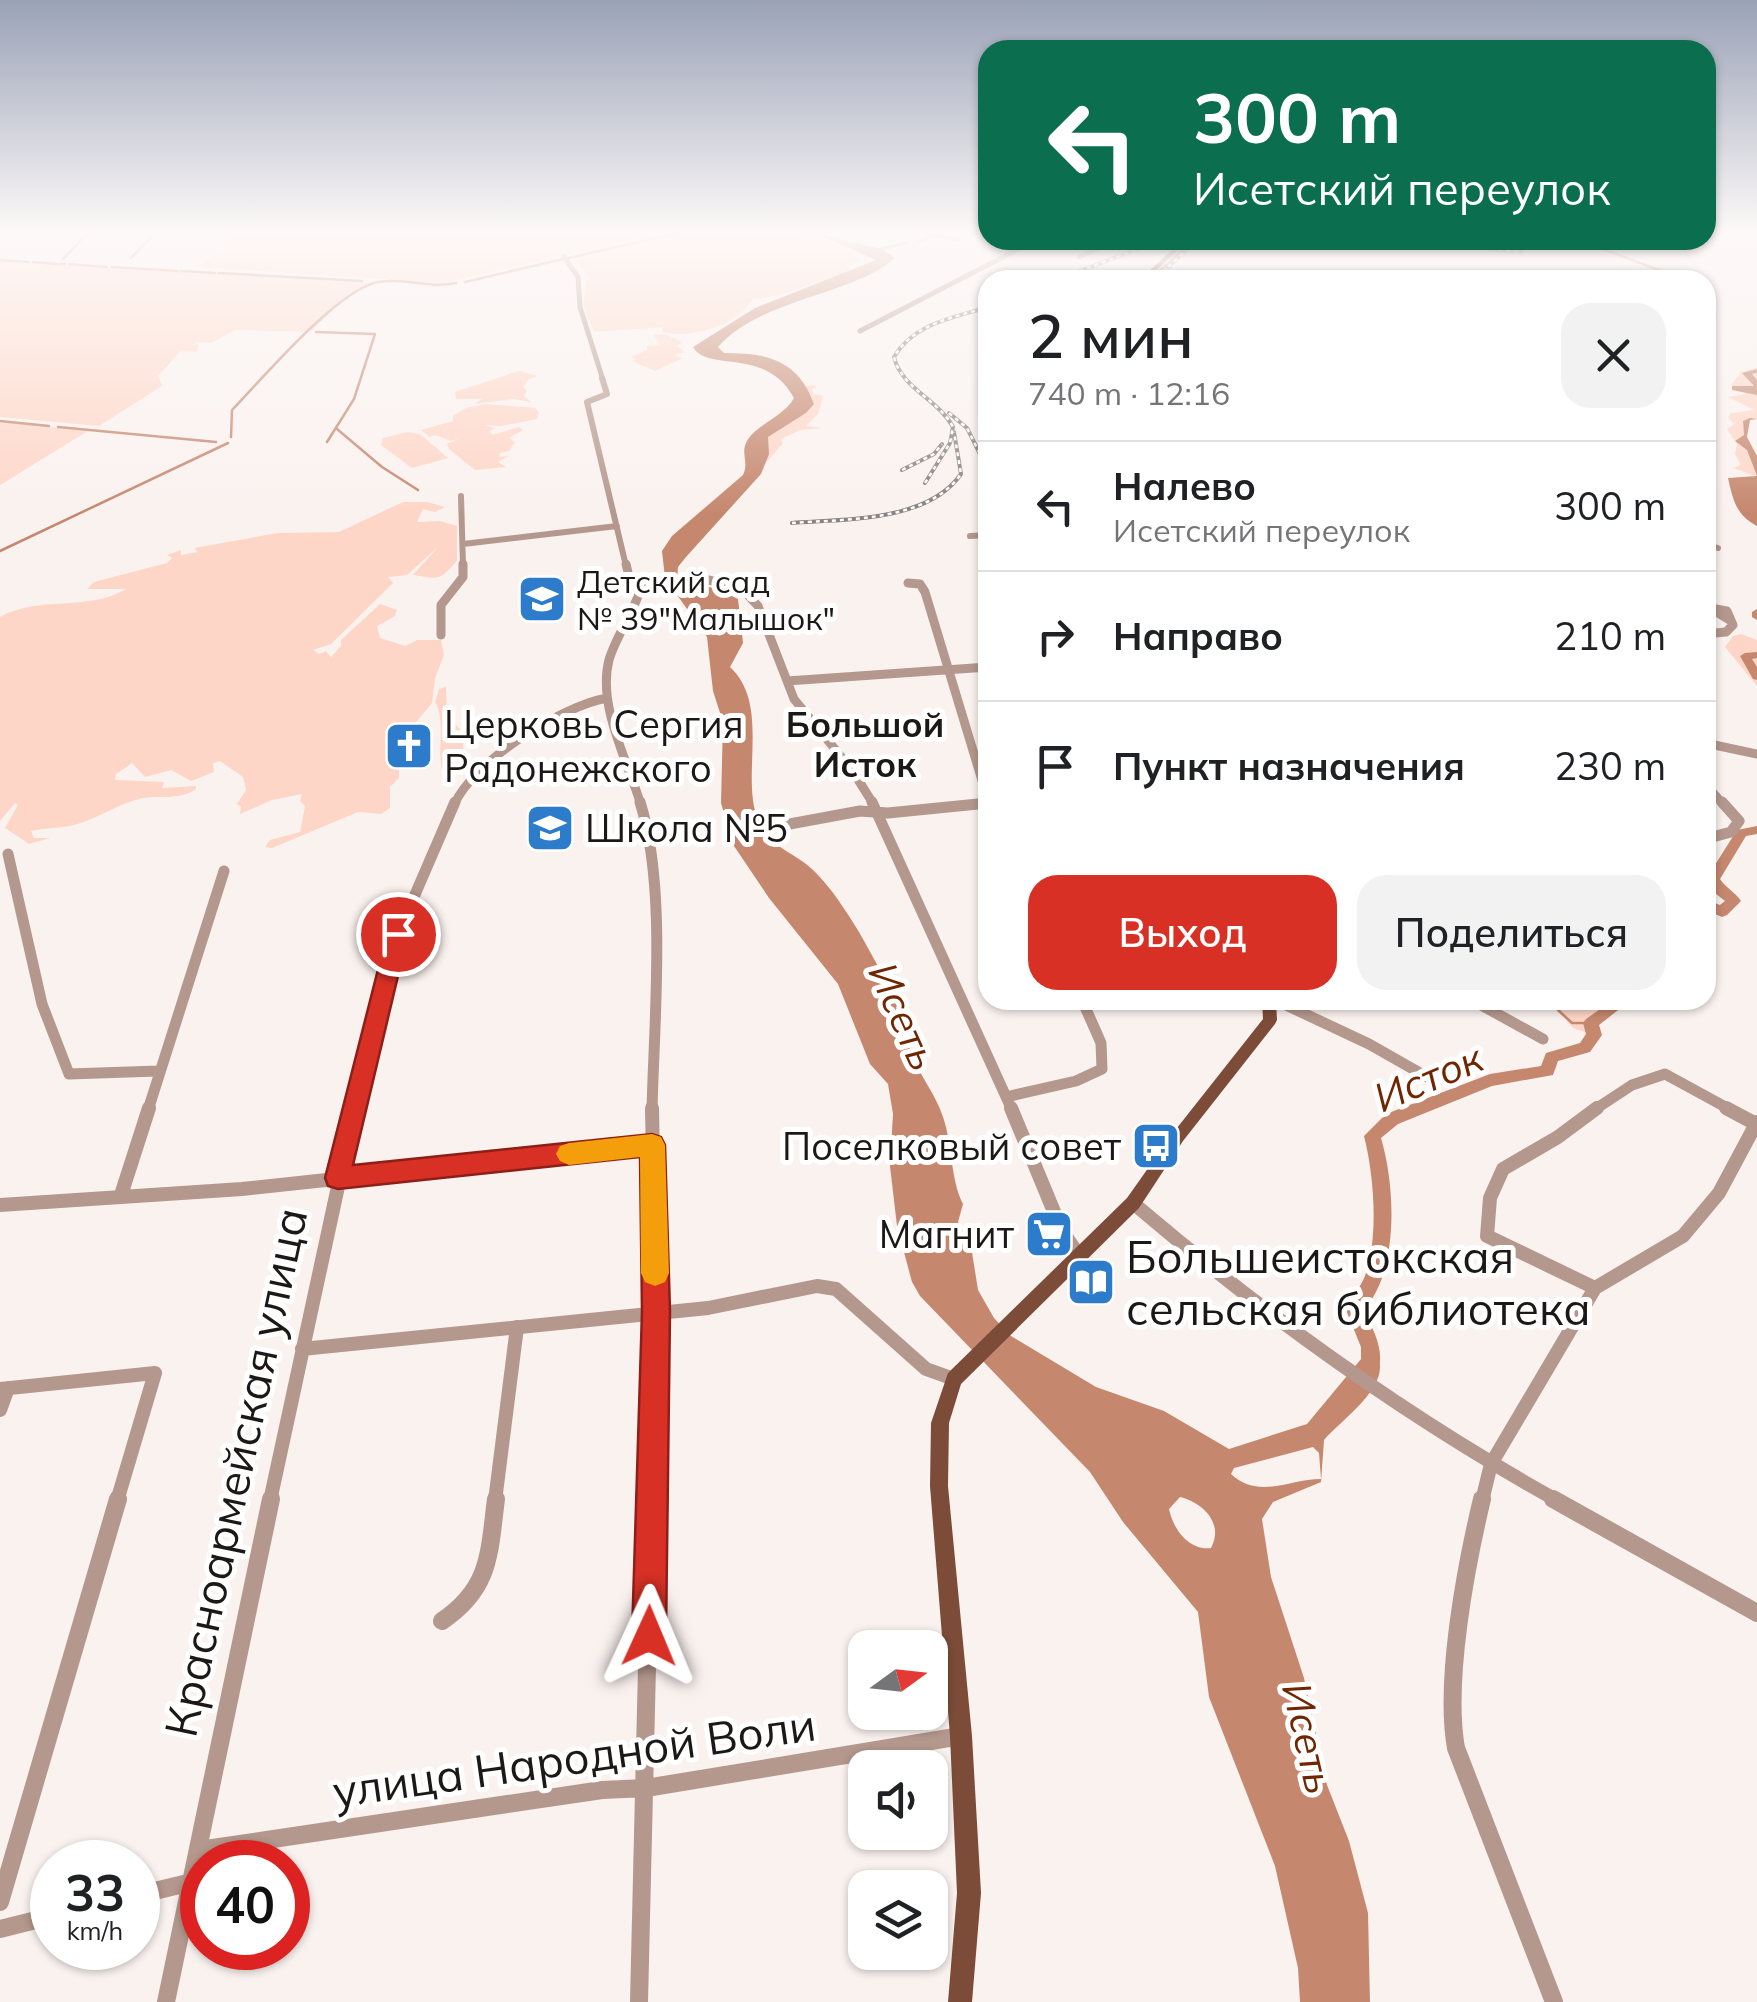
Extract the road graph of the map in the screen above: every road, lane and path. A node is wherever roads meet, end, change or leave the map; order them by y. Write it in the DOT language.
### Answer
graph roads {
  1 [pos="587,327"];
  2 [pos="869,327"];
  3 [pos="860,332"];
  4 [pos="461,496"];
  5 [pos="617,526"];
  6 [pos="978,535"];
  7 [pos="970,536"];
  8 [pos="463,544"];
  9 [pos="908,583"];
  10 [pos="648,586"];
  11 [pos="1730,621"];
  12 [pos="1716,632"];
  13 [pos="441,635"];
  14 [pos="978,668"];
  15 [pos="948,670"];
  16 [pos="787,681"];
  17 [pos="607,698"];
  18 [pos="1716,745"];
  19 [pos="1757,754"];
  20 [pos="978,768"];
  21 [pos="1716,796"];
  22 [pos="978,802"];
  23 [pos="878,811"];
  24 [pos="768,828"];
  25 [pos="1716,836"];
  26 [pos="8,854"];
  27 [pos="224,871"];
  28 [pos="1087,1010"];
  29 [pos="1270,1010"];
  30 [pos="1281,1010"];
  31 [pos="1302,1010"];
  32 [pos="1490,1010"];
  33 [pos="1270,1020"];
  34 [pos="1543,1039"];
  35 [pos="158,1071"];
  36 [pos="1426,1077"];
  37 [pos="1006,1096"];
  38 [pos="1756,1123"];
  39 [pos="652,1145"];
  40 [pos="338,1178"];
  41 [pos="122,1194"];
  42 [pos="1133,1204"];
  43 [pos="0,1205"];
  44 [pos="1081,1258"];
  45 [pos="1595,1288"];
  46 [pos="656,1311"];
  47 [pos="517,1328"];
  48 [pos="302,1348"];
  49 [pos="958,1375"];
  50 [pos="4,1389"];
  51 [pos="0,1410"];
  52 [pos="1491,1464"];
  53 [pos="1757,1613"];
  54 [pos="442,1621"];
  55 [pos="960,1736"];
  56 [pos="646,1788"];
  57 [pos="201,1840"];
  58 [pos="266,1840"];
  59 [pos="0,1902"];
  60 [pos="30,1922"];
  61 [pos="0,1929"];
  62 [pos="180,1937"];
  63 [pos="166,2002"];
  64 [pos="639,2002"];
  65 [pos="960,2002"];
  66 [pos="1554,2002"];
  1 -- 5 [label="street"];
  2 -- 3 [label="street"];
  4 -- 8 [label="street"];
  5 -- 8 [label="street"];
  5 -- 10 [label="street"];
  6 -- 7 [label="street"];
  8 -- 13 [label="street"];
  9 -- 15 [label="street"];
  10 -- 16 [label="street"];
  10 -- 17 [label="street"];
  11 -- 12 [label="street"];
  14 -- 15 [label="street"];
  15 -- 16 [label="street"];
  15 -- 20 [label="street"];
  16 -- 23 [label="street"];
  17 -- 39 [label="street"];
  17 -- 40 [label="street, Красноармейская улица"];
  18 -- 19 [label="street"];
  21 -- 25 [label="street"];
  22 -- 23 [label="street"];
  23 -- 24 [label="street"];
  23 -- 37 [label="street"];
  26 -- 35 [label="street"];
  27 -- 35 [label="street"];
  28 -- 37 [label="street"];
  29 -- 33 [label="main road"];
  30 -- 33 [label="street"];
  31 -- 36 [label="street"];
  32 -- 34 [label="street"];
  33 -- 42 [label="main road"];
  35 -- 41 [label="street"];
  37 -- 44 [label="street"];
  38 -- 45 [label="street"];
  38 -- 45 [label="street"];
  39 -- 40 [label="street"];
  39 -- 46 [label="street"];
  40 -- 41 [label="street"];
  40 -- 48 [label="street, Красноармейская улица"];
  41 -- 43 [label="street"];
  42 -- 44 [label="main road"];
  42 -- 52 [label="street"];
  44 -- 49 [label="main road"];
  45 -- 52 [label="street"];
  46 -- 47 [label="street"];
  46 -- 49 [label="street"];
  46 -- 56 [label="street"];
  47 -- 48 [label="street"];
  47 -- 54 [label="street"];
  48 -- 57 [label="street, Красноармейская улица"];
  49 -- 55 [label="main road"];
  50 -- 51 [label="street"];
  50 -- 59 [label="street"];
  52 -- 53 [label="street"];
  52 -- 66 [label="street"];
  55 -- 56 [label="street, улица Народной Воли"];
  55 -- 65 [label="main road"];
  56 -- 58 [label="street, улица Народной Воли"];
  56 -- 64 [label="street"];
  60 -- 61 [label="street"];
  62 -- 63 [label="street, Красноармейская улица"];
}
